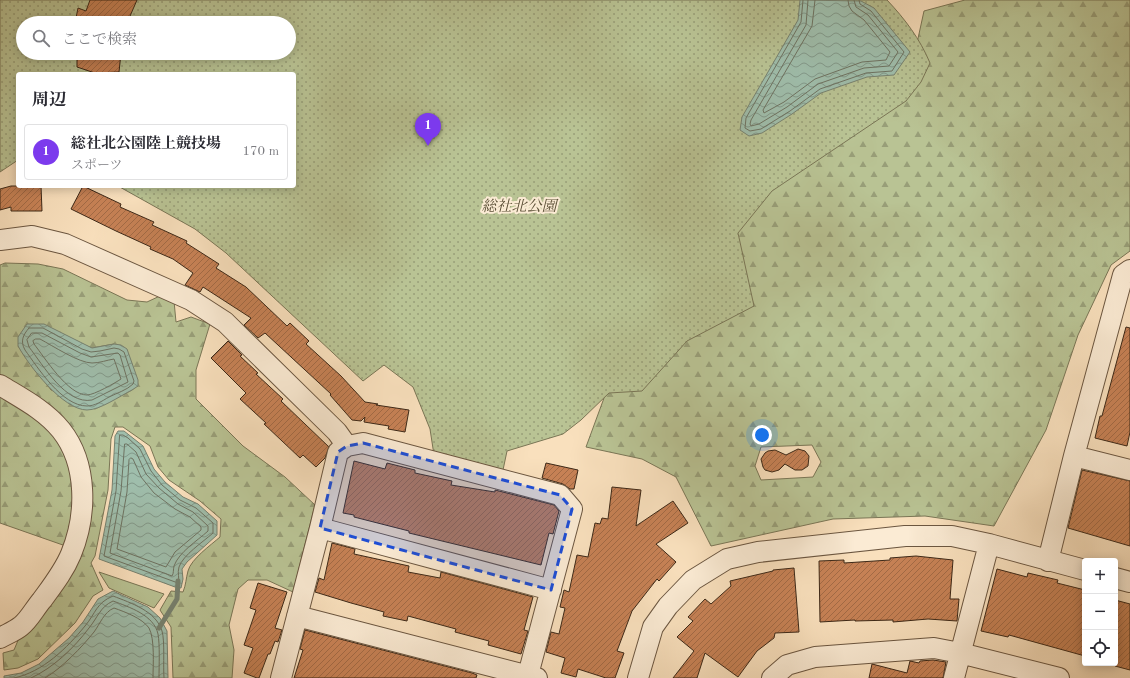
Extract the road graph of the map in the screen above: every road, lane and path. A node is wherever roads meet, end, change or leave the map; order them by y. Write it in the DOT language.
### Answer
graph roads {
  1 [pos="0,240"];
  2 [pos="1130,270"];
  3 [pos="0,385"];
  4 [pos="348,446"];
  5 [pos="1074,456"];
  6 [pos="1130,470"];
  7 [pos="320,528"];
  8 [pos="989,544"];
  9 [pos="1048,561"];
  10 [pos="1082,569"];
  11 [pos="1118,579"];
  12 [pos="1130,582"];
  13 [pos="551,590"];
  14 [pos="297,616"];
  15 [pos="0,638"];
  16 [pos="960,653"];
  17 [pos="532,677"];
  18 [pos="281,678"];
  19 [pos="638,678"];
  20 [pos="772,678"];
  21 [pos="954,678"];
  22 [pos="1059,678"];
  1 -- 4 [label="street"];
  2 -- 5 [label="street"];
  3 -- 15 [label="street"];
  4 -- 7 [label="street"];
  4 -- 13 [label="street"];
  5 -- 6 [label="street"];
  5 -- 9 [label="street"];
  7 -- 13 [label="street"];
  7 -- 14 [label="street"];
  8 -- 9 [label="street"];
  8 -- 16 [label="street"];
  8 -- 19 [label="street"];
  9 -- 10 [label="street"];
  11 -- 12 [label="street"];
  13 -- 17 [label="street"];
  14 -- 17 [label="street"];
  14 -- 18 [label="street"];
  16 -- 20 [label="street"];
  16 -- 21 [label="street"];
  16 -- 22 [label="street"];
}
